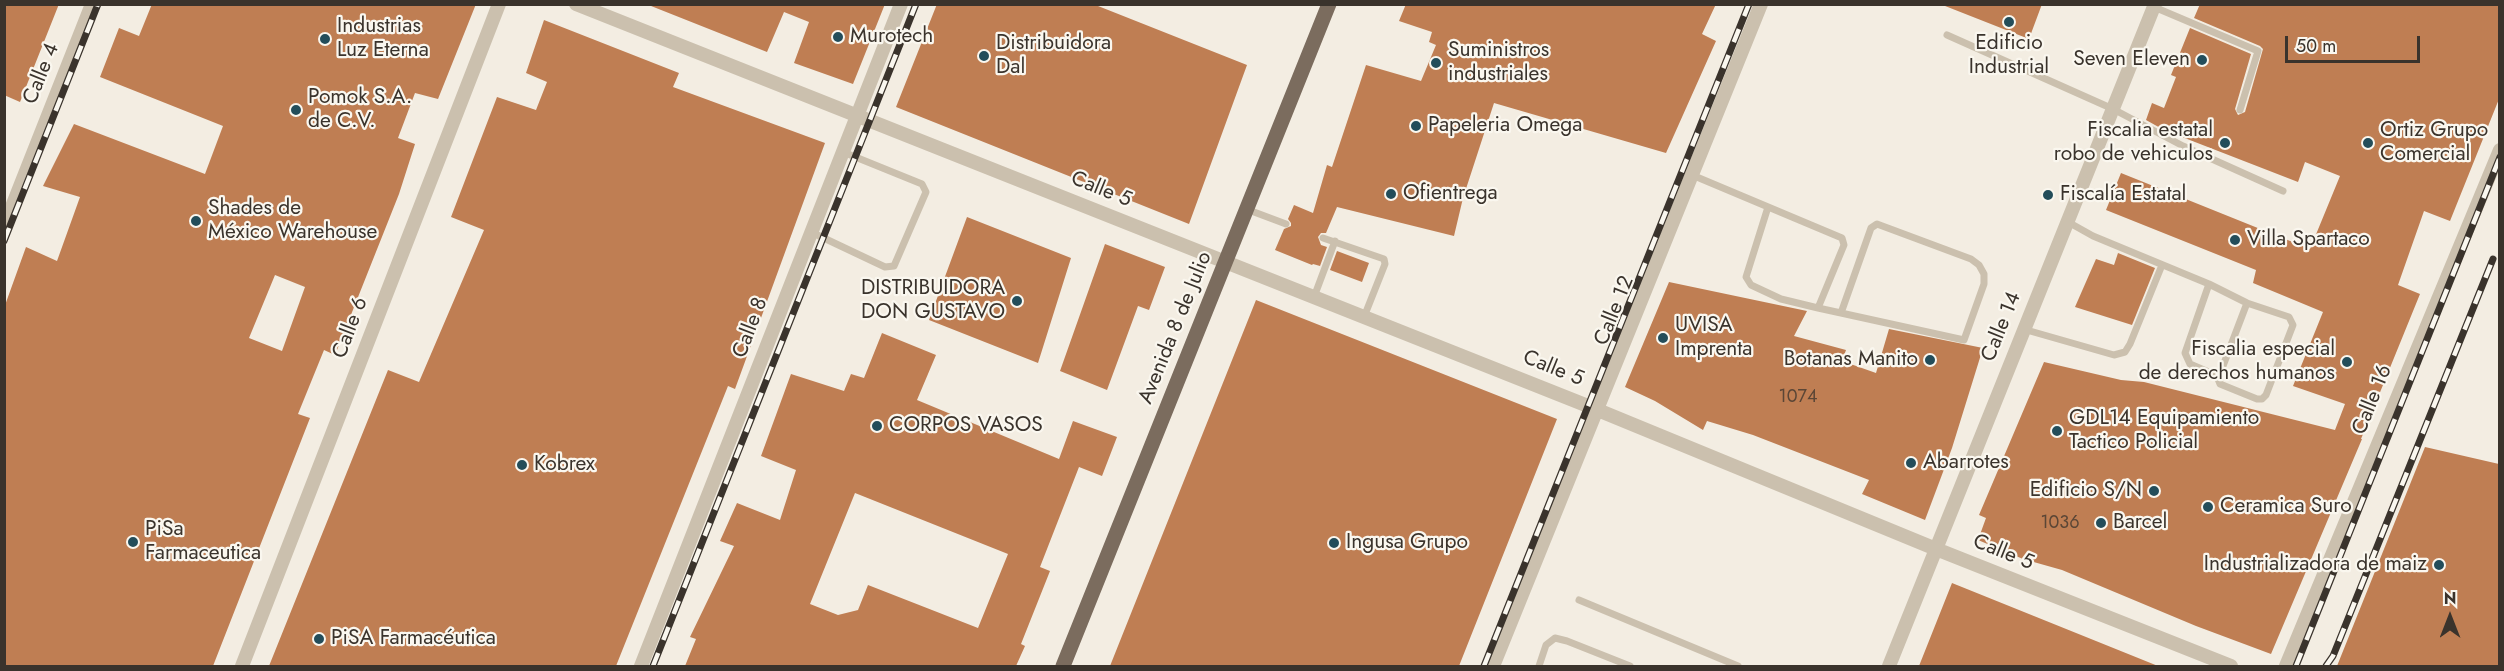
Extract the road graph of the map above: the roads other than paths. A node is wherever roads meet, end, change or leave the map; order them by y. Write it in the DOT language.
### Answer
graph roads {
  1 [pos="92,4"];
  2 [pos="499,4"];
  3 [pos="576,4"];
  4 [pos="901,4"];
  5 [pos="1329,4"];
  6 [pos="1761,4"];
  7 [pos="2155,6"];
  8 [pos="1947,35"];
  9 [pos="2113,109"];
  10 [pos="2240,110"];
  11 [pos="857,116"];
  12 [pos="2499,150"];
  13 [pos="843,152"];
  14 [pos="1692,175"];
  15 [pos="2283,191"];
  16 [pos="1768,207"];
  17 [pos="1246,209"];
  18 [pos="2068,222"];
  19 [pos="1286,224"];
  20 [pos="4,226"];
  21 [pos="811,232"];
  22 [pos="1323,238"];
  23 [pos="1335,242"];
  24 [pos="1225,262"];
  25 [pos="2162,265"];
  26 [pos="2209,284"];
  27 [pos="1314,297"];
  28 [pos="2247,303"];
  29 [pos="1818,308"];
  30 [pos="1841,313"];
  31 [pos="1364,317"];
  32 [pos="2023,329"];
  33 [pos="2218,376"];
  34 [pos="1598,410"];
  35 [pos="1936,549"];
  36 [pos="1579,600"];
  37 [pos="242,666"];
  38 [pos="641,666"];
  39 [pos="1063,666"];
  40 [pos="1493,666"];
  41 [pos="1539,666"];
  42 [pos="1630,666"];
  43 [pos="1738,666"];
  44 [pos="1888,666"];
  45 [pos="2231,666"];
  46 [pos="2286,666"];
  1 -- 20 [label="street, Calle 4"];
  2 -- 37 [label="street, Calle 6"];
  3 -- 11 [label="street, Calle 5"];
  4 -- 11 [label="street, Calle 8"];
  5 -- 17 [label="main road, Avenida 8 de Julio"];
  6 -- 14 [label="street, Calle 12"];
  7 -- 9 [label="street, Calle 14"];
  7 -- 10 [label="lane"];
  8 -- 9 [label="lane"];
  9 -- 15 [label="lane"];
  9 -- 18 [label="street, Calle 14"];
  11 -- 13 [label="street, Calle 8"];
  11 -- 24 [label="street, Calle 5"];
  12 -- 46 [label="street, Calle 16"];
  13 -- 21 [label="street, Calle 8"];
  13 -- 21 [label="lane"];
  14 -- 16 [label="lane"];
  14 -- 34 [label="street, Calle 12"];
  16 -- 29 [label="lane"];
  16 -- 29 [label="lane"];
  17 -- 19 [label="lane"];
  17 -- 24 [label="main road, Avenida 8 de Julio"];
  18 -- 25 [label="lane"];
  18 -- 32 [label="street, Calle 14"];
  21 -- 38 [label="street, Calle 8"];
  22 -- 23 [label="lane"];
  23 -- 27 [label="lane"];
  23 -- 31 [label="lane"];
  24 -- 27 [label="street, Calle 5"];
  24 -- 39 [label="main road, Avenida 8 de Julio"];
  25 -- 26 [label="lane"];
  25 -- 32 [label="lane"];
  26 -- 28 [label="lane"];
  26 -- 33 [label="lane"];
  27 -- 31 [label="street, Calle 5"];
  28 -- 33 [label="lane"];
  28 -- 33 [label="lane"];
  29 -- 30 [label="lane"];
  30 -- 30 [label="lane"];
  31 -- 34 [label="street, Calle 5"];
  32 -- 35 [label="street, Calle 14"];
  34 -- 35 [label="street, Calle 5"];
  34 -- 40 [label="street, Calle 12"];
  35 -- 44 [label="street, Calle 14"];
  35 -- 45 [label="street, Calle 5"];
  36 -- 43 [label="lane"];
  41 -- 42 [label="lane"];
}
